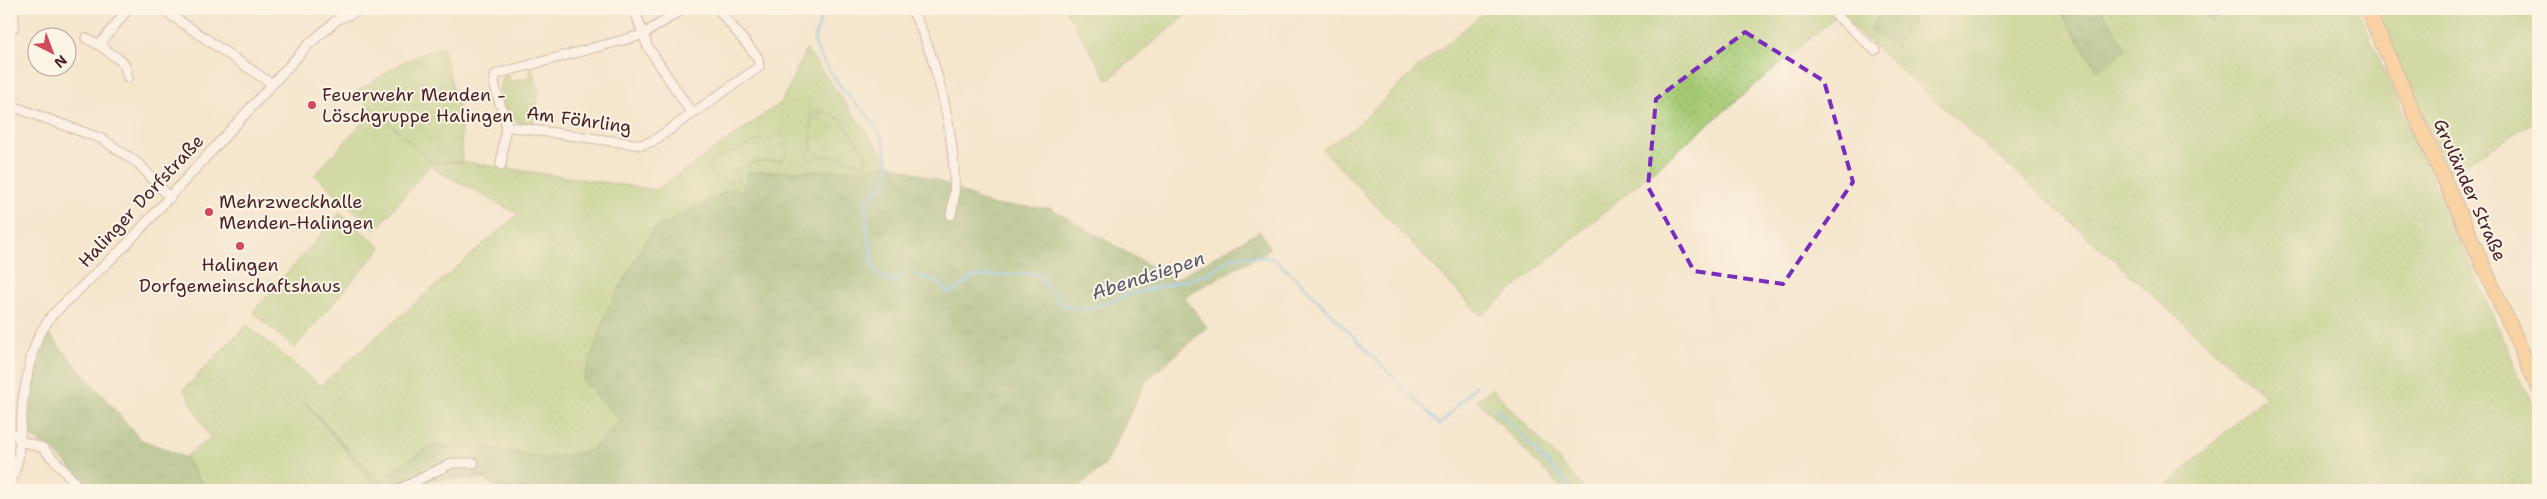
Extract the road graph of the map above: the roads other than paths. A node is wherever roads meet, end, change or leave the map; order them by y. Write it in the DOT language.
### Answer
graph roads {
  1 [pos="14,9"];
  2 [pos="128,9"];
  3 [pos="162,9"];
  4 [pos="363,9"];
  5 [pos="634,9"];
  6 [pos="682,9"];
  7 [pos="718,9"];
  8 [pos="911,9"];
  9 [pos="1828,9"];
  10 [pos="2367,9"];
  11 [pos="14,27"];
  12 [pos="642,35"];
  13 [pos="86,38"];
  14 [pos="99,45"];
  15 [pos="1875,50"];
  16 [pos="128,78"];
  17 [pos="272,84"];
  18 [pos="9,105"];
  19 [pos="692,114"];
  20 [pos="506,124"];
  21 [pos="501,165"];
  22 [pos="170,198"];
  23 [pos="951,215"];
  24 [pos="2538,387"];
  25 [pos="9,430"];
  26 [pos="20,440"];
  27 [pos="474,462"];
  28 [pos="9,488"];
  29 [pos="82,490"];
  30 [pos="398,490"];
  1 -- 11 [label="street"];
  2 -- 14 [label="street"];
  3 -- 17 [label="street"];
  4 -- 17 [label="street, Halinger Dorfstraße"];
  5 -- 12 [label="street"];
  6 -- 12 [label="street, Am Föhrling"];
  7 -- 19 [label="street, Am Föhrling"];
  8 -- 23 [label="street"];
  9 -- 15 [label="street"];
  10 -- 24 [label="main road, Gruländer Straße"];
  12 -- 19 [label="street"];
  12 -- 20 [label="street, Am Föhrling"];
  13 -- 14 [label="street"];
  14 -- 16 [label="street"];
  17 -- 22 [label="street, Halinger Dorfstraße"];
  18 -- 22 [label="street"];
  19 -- 20 [label="street, Am Föhrling"];
  20 -- 21 [label="street"];
  22 -- 26 [label="street, Halinger Dorfstraße"];
  25 -- 26 [label="street"];
  26 -- 28 [label="street, Halinger Dorfstraße"];
  26 -- 29 [label="street"];
  27 -- 30 [label="street"];
}
